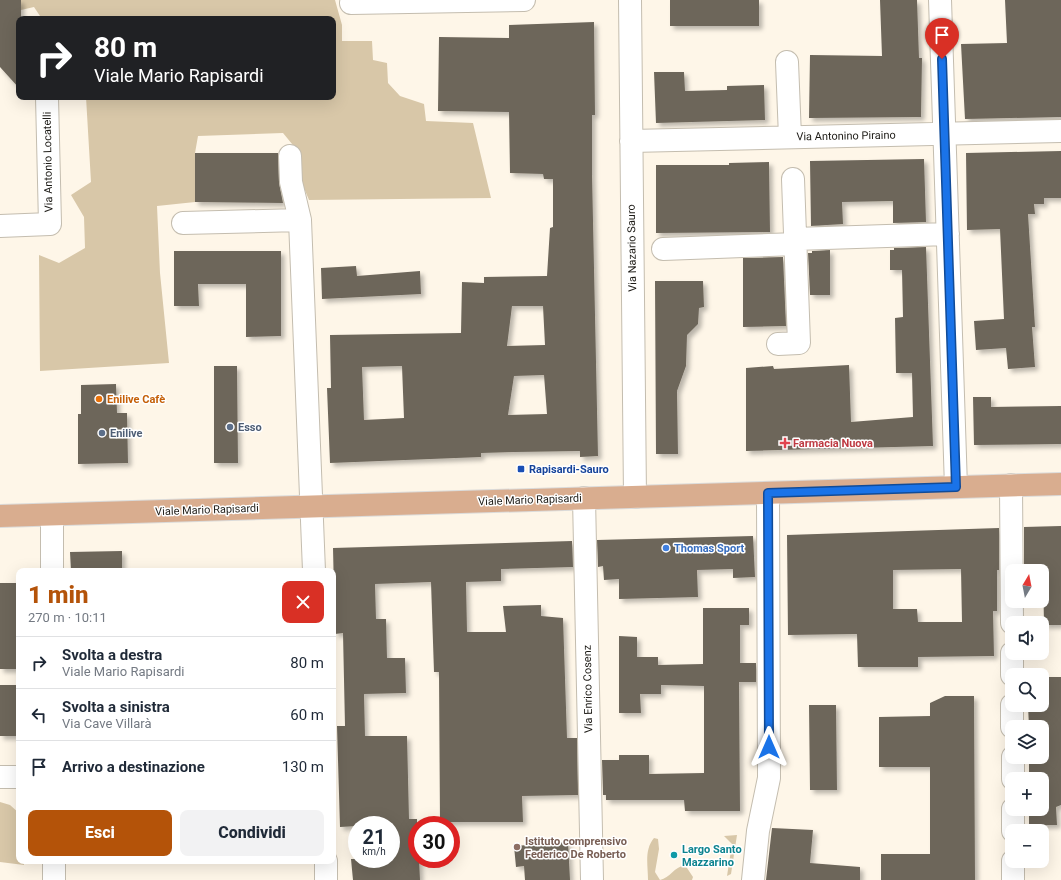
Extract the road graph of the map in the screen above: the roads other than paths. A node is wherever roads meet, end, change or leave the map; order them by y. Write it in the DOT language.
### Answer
graph roads {
  1 [pos="524,0"];
  2 [pos="630,0"];
  3 [pos="940,0"];
  4 [pos="351,3"];
  5 [pos="787,62"];
  6 [pos="46,100"];
  7 [pos="1061,131"];
  8 [pos="945,133"];
  9 [pos="790,137"];
  10 [pos="631,141"];
  11 [pos="290,156"];
  12 [pos="793,179"];
  13 [pos="300,220"];
  14 [pos="183,223"];
  15 [pos="0,226"];
  16 [pos="948,234"];
  17 [pos="796,242"];
  18 [pos="663,249"];
  19 [pos="778,344"];
  20 [pos="1061,484"];
  21 [pos="1011,485"];
  22 [pos="956,487"];
  23 [pos="768,493"];
  24 [pos="635,497"];
  25 [pos="584,498"];
  26 [pos="312,506"];
  27 [pos="52,515"];
  28 [pos="0,516"];
  29 [pos="52,568"];
  30 [pos="314,568"];
  31 [pos="1012,616"];
  32 [pos="0,777"];
  33 [pos="16,777"];
  34 [pos="54,864"];
  35 [pos="326,864"];
  36 [pos="1013,868"];
  37 [pos="54,880"];
  38 [pos="326,880"];
  39 [pos="592,880"];
  40 [pos="753,880"];
  41 [pos="1013,880"];
  1 -- 4 [label="street"];
  2 -- 10 [label="street, Via Nazario Sauro"];
  3 -- 8 [label="street"];
  5 -- 9 [label="street"];
  6 -- 15 [label="street, Via Antonio Locatelli"];
  7 -- 8 [label="street, Via Antonino Piraino"];
  8 -- 9 [label="street, Via Antonino Piraino"];
  8 -- 16 [label="street"];
  9 -- 10 [label="street, Via Antonino Piraino"];
  10 -- 24 [label="street, Via Nazario Sauro"];
  11 -- 13 [label="street"];
  12 -- 17 [label="street"];
  13 -- 14 [label="street"];
  13 -- 26 [label="street"];
  16 -- 17 [label="street"];
  16 -- 22 [label="street"];
  17 -- 18 [label="street"];
  17 -- 19 [label="street"];
  20 -- 21 [label="main road, Viale Mario Rapisardi"];
  21 -- 22 [label="main road, Viale Mario Rapisardi"];
  21 -- 31 [label="street"];
  22 -- 23 [label="main road, Viale Mario Rapisardi"];
  23 -- 24 [label="main road, Viale Mario Rapisardi"];
  23 -- 40 [label="street"];
  24 -- 25 [label="main road, Viale Mario Rapisardi"];
  25 -- 26 [label="main road, Viale Mario Rapisardi"];
  25 -- 39 [label="street, Via Enrico Cosenz"];
  26 -- 27 [label="main road, Viale Mario Rapisardi"];
  26 -- 30 [label="street"];
  27 -- 28 [label="main road, Viale Mario Rapisardi"];
  27 -- 29 [label="street"];
  32 -- 33 [label="street"];
  34 -- 37 [label="street"];
  35 -- 38 [label="street"];
  36 -- 41 [label="street"];
}
